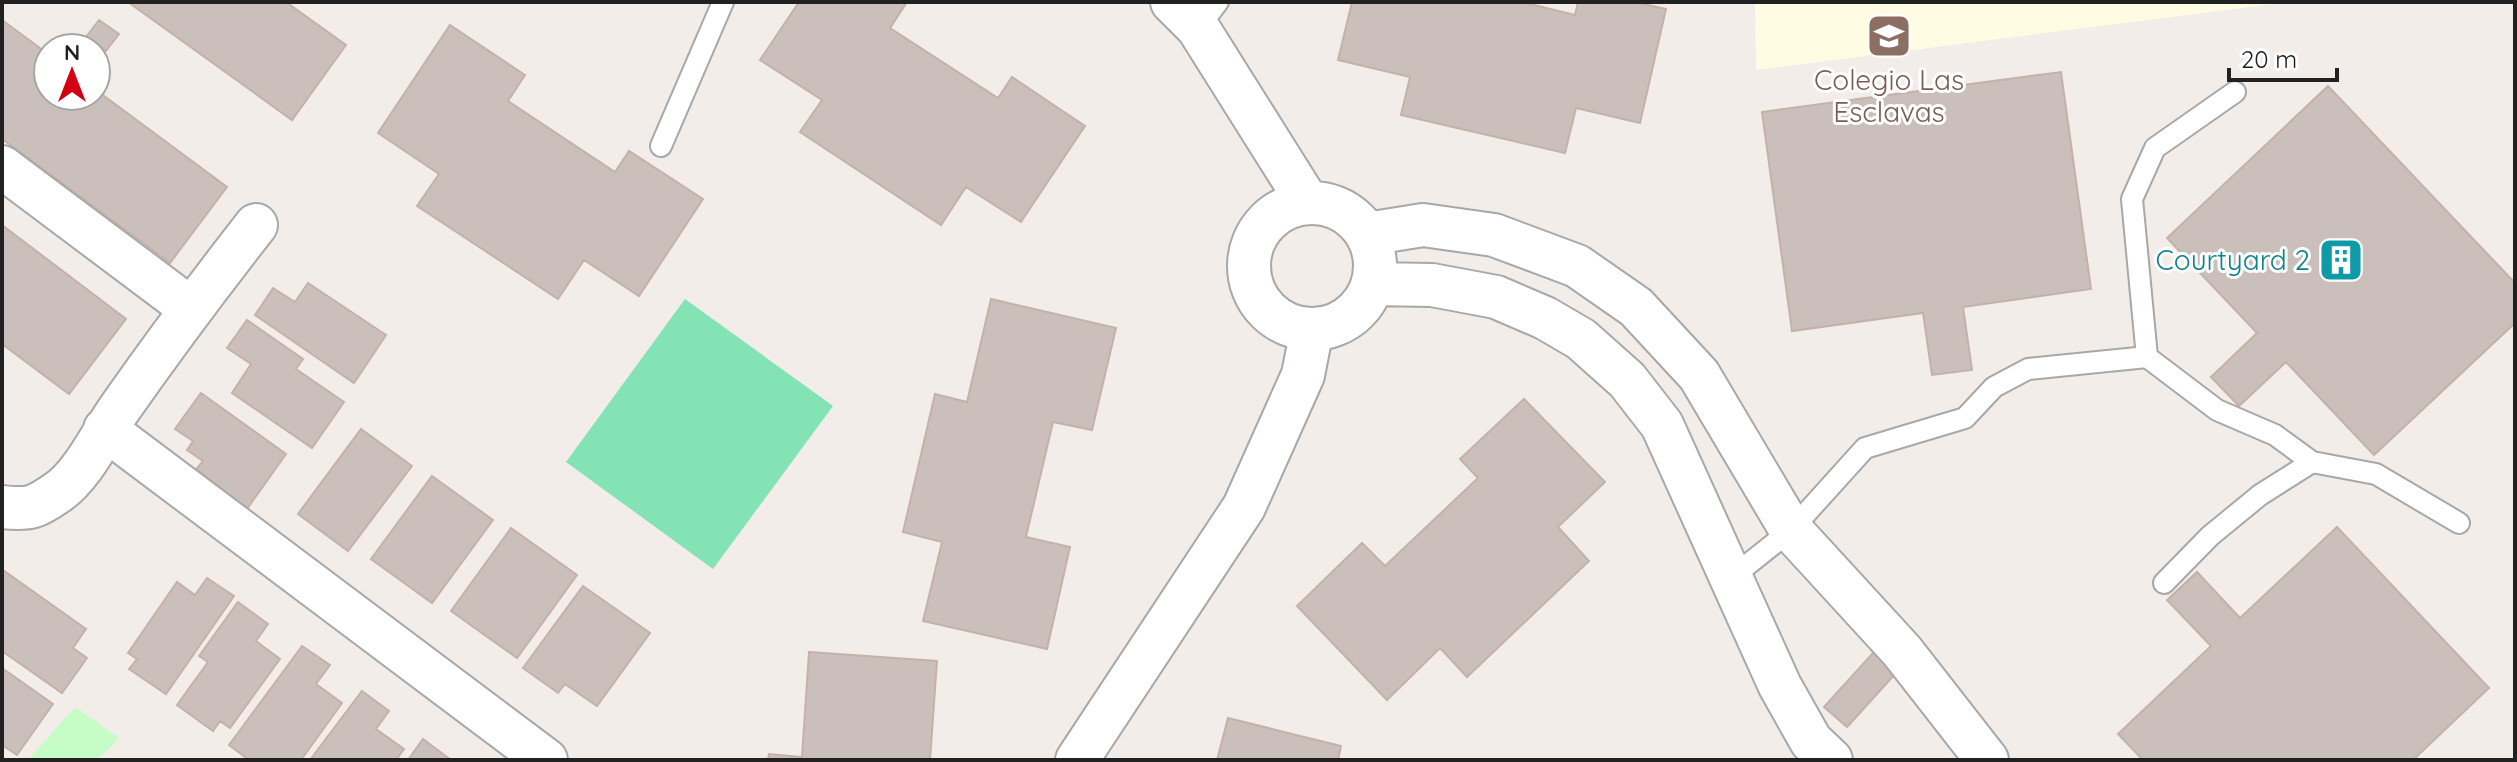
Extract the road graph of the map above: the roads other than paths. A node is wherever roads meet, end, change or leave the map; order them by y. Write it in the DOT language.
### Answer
graph roads {
  1 [pos="723,2"];
  2 [pos="1196,11"];
  3 [pos="2235,92"];
  4 [pos="661,146"];
  5 [pos="2,167"];
  6 [pos="1308,203"];
  7 [pos="256,225"];
  8 [pos="1367,234"];
  9 [pos="1373,284"];
  10 [pos="190,308"];
  11 [pos="1312,329"];
  12 [pos="2147,357"];
  13 [pos="105,429"];
  14 [pos="2312,462"];
  15 [pos="2,507"];
  16 [pos="2459,523"];
  17 [pos="1791,530"];
  18 [pos="1731,578"];
  19 [pos="2164,583"];
  20 [pos="546,760"];
  21 [pos="1077,760"];
  22 [pos="1831,760"];
  23 [pos="1987,760"];
  1 -- 4 [label="lane"];
  2 -- 6 [label="street"];
  3 -- 12 [label="lane"];
  5 -- 10 [label="street"];
  6 -- 8 [label="street"];
  6 -- 11 [label="street"];
  7 -- 10 [label="street"];
  8 -- 9 [label="street"];
  8 -- 17 [label="street"];
  9 -- 11 [label="street"];
  9 -- 18 [label="street"];
  10 -- 13 [label="street"];
  11 -- 21 [label="street"];
  12 -- 14 [label="lane"];
  12 -- 17 [label="lane"];
  13 -- 15 [label="street"];
  13 -- 20 [label="street"];
  14 -- 16 [label="lane"];
  14 -- 19 [label="lane"];
  17 -- 18 [label="lane"];
  17 -- 23 [label="street"];
  18 -- 22 [label="street"];
}
